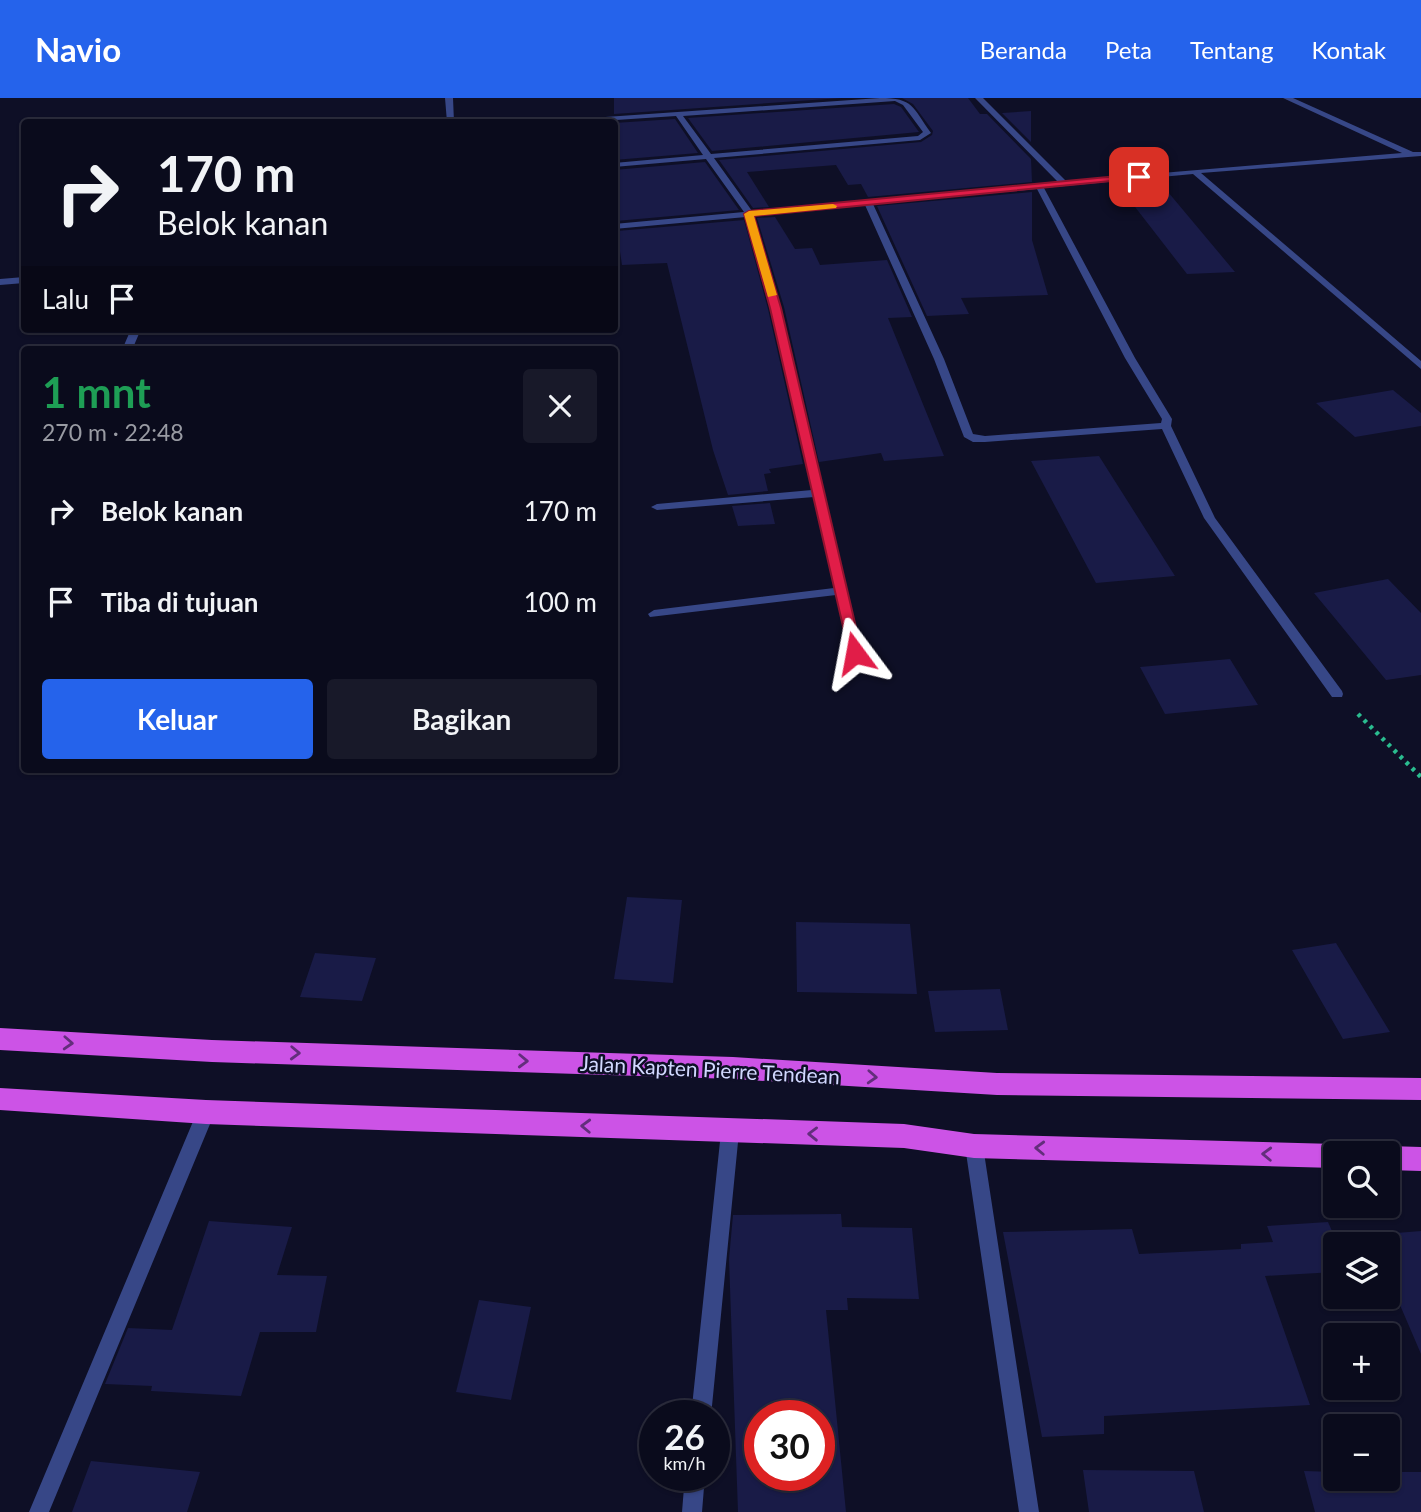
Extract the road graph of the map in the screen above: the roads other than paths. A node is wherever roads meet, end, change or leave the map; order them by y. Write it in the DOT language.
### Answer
graph roads {
  1 [pos="449,98"];
  2 [pos="979,98"];
  3 [pos="1287,98"];
  4 [pos="678,114"];
  5 [pos="451,119"];
  6 [pos="606,119"];
  7 [pos="1421,154"];
  8 [pos="1411,155"];
  9 [pos="708,158"];
  10 [pos="618,165"];
  11 [pos="1195,172"];
  12 [pos="1065,184"];
  13 [pos="1040,187"];
  14 [pos="868,203"];
  15 [pos="749,214"];
  16 [pos="618,227"];
  17 [pos="21,280"];
  18 [pos="0,282"];
  19 [pos="1421,366"];
  20 [pos="1166,426"];
  21 [pos="818,492"];
  22 [pos="657,507"];
  23 [pos="840,591"];
  24 [pos="654,614"];
  25 [pos="855,653"];
  26 [pos="1337,694"];
  27 [pos="0,1039"];
  28 [pos="1421,1089"];
  29 [pos="0,1099"];
  30 [pos="206,1112"];
  31 [pos="730,1132"];
  32 [pos="974,1146"];
  33 [pos="1323,1156"];
  34 [pos="1400,1158"];
  35 [pos="1421,1159"];
  36 [pos="703,1400"];
  37 [pos="694,1491"];
  38 [pos="39,1512"];
  39 [pos="692,1512"];
  40 [pos="1029,1512"];
  1 -- 5 [label="street"];
  2 -- 12 [label="street"];
  3 -- 8 [label="street"];
  4 -- 6 [label="street"];
  4 -- 9 [label="street"];
  4 -- 9 [label="street"];
  7 -- 8 [label="street"];
  8 -- 11 [label="street"];
  9 -- 10 [label="street"];
  9 -- 15 [label="street"];
  11 -- 12 [label="street"];
  11 -- 19 [label="street"];
  12 -- 13 [label="street"];
  13 -- 14 [label="street"];
  13 -- 20 [label="street"];
  14 -- 15 [label="street"];
  14 -- 20 [label="street"];
  15 -- 16 [label="street"];
  15 -- 21 [label="street"];
  17 -- 18 [label="street"];
  20 -- 26 [label="street"];
  21 -- 22 [label="street"];
  21 -- 23 [label="street"];
  23 -- 24 [label="street"];
  23 -- 25 [label="street"];
  27 -- 28 [label="highway, Jalan Kapten Pierre Tendean, one-way"];
  29 -- 30 [label="highway"];
  31 -- 30 [label="highway, one-way"];
  30 -- 38 [label="street"];
  32 -- 31 [label="highway, one-way"];
  31 -- 36 [label="street"];
  33 -- 32 [label="highway, one-way"];
  32 -- 40 [label="street"];
  34 -- 35 [label="highway"];
  37 -- 39 [label="street"];
}
